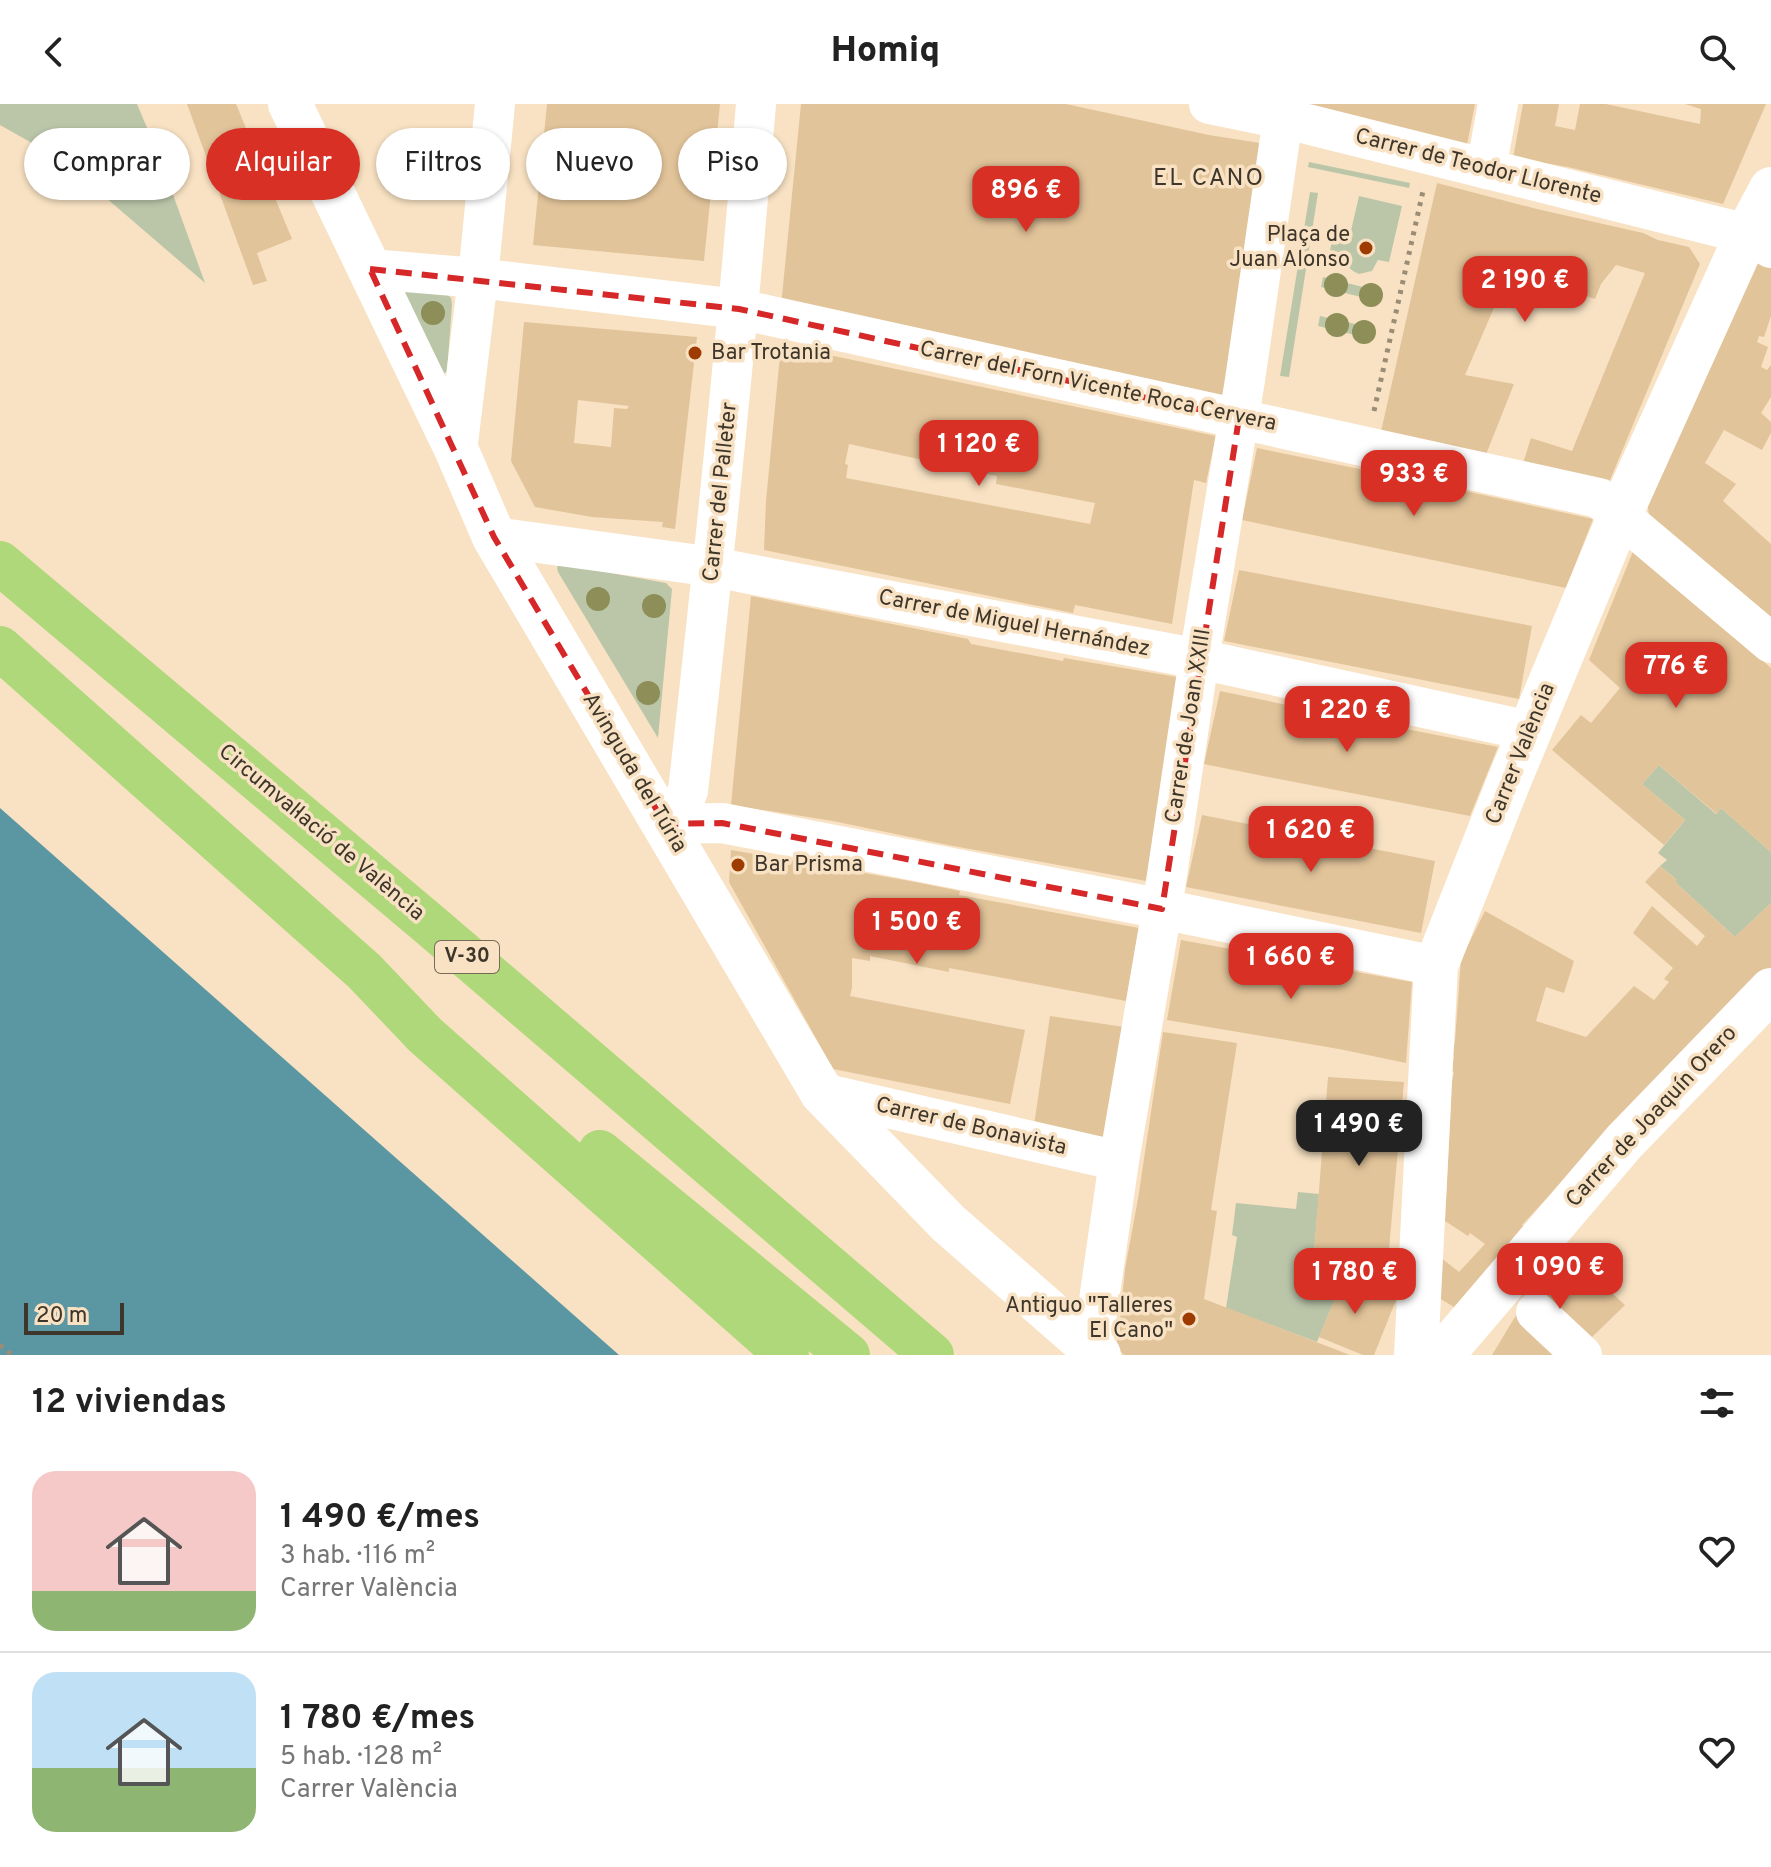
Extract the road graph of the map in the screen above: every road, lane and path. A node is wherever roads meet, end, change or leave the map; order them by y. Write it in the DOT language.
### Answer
graph roads {
  1 [pos="290,104"];
  2 [pos="495,104"];
  3 [pos="756,104"];
  4 [pos="1209,104"];
  5 [pos="1498,104"];
  6 [pos="1284,111"];
  7 [pos="1486,169"];
  8 [pos="1426,179"];
  9 [pos="1771,189"];
  10 [pos="1759,241"];
  11 [pos="370,269"];
  12 [pos="478,278"];
  13 [pos="739,309"];
  14 [pos="1239,418"];
  15 [pos="1371,422"];
  16 [pos="457,451"];
  17 [pos="1620,515"];
  18 [pos="494,537"];
  19 [pos="0,563"];
  20 [pos="714,567"];
  21 [pos="1771,643"];
  22 [pos="0,648"];
  23 [pos="1199,659"];
  24 [pos="1530,731"];
  25 [pos="665,824"];
  26 [pos="1162,909"];
  27 [pos="1436,966"];
  28 [pos="364,971"];
  29 [pos="1771,990"];
  30 [pos="822,1093"];
  31 [pos="1119,1161"];
  32 [pos="1536,1312"];
  33 [pos="0,1345"];
  34 [pos="1095,1352"];
  35 [pos="12,1355"];
  36 [pos="787,1355"];
  37 [pos="848,1355"];
  38 [pos="932,1355"];
  39 [pos="1416,1355"];
  40 [pos="1442,1355"];
  41 [pos="1582,1355"];
  1 -- 11 [label="street, Avinguda del Túria"];
  2 -- 12 [label="street"];
  3 -- 13 [label="street, Carrer del Palleter"];
  4 -- 6 [label="street, Carrer de Teodor Llorente"];
  5 -- 7 [label="street"];
  6 -- 7 [label="street, Carrer de Teodor Llorente"];
  6 -- 14 [label="street, Carrer de Joan XXIII"];
  7 -- 10 [label="street, Carrer de Teodor Llorente"];
  8 -- 15 [label="path"];
  9 -- 10 [label="street, Carrer València"];
  10 -- 17 [label="street, Carrer València"];
  11 -- 12 [label="street, Carrer del Forn Vicente Roca Cervera"];
  11 -- 16 [label="street, Avinguda del Túria"];
  12 -- 13 [label="street, Carrer del Forn Vicente Roca Cervera"];
  12 -- 16 [label="street"];
  13 -- 14 [label="street, Carrer del Forn Vicente Roca Cervera"];
  13 -- 20 [label="street, Carrer del Palleter"];
  14 -- 17 [label="street, Carrer del Forn Vicente Roca Cervera"];
  14 -- 23 [label="street, Carrer de Joan XXIII"];
  16 -- 18 [label="street, Avinguda del Túria"];
  17 -- 21 [label="street, Carrer del Forn Vicente Roca Cervera"];
  17 -- 24 [label="street, Carrer València"];
  18 -- 20 [label="street, Carrer de Miguel Hernández"];
  18 -- 25 [label="street, Avinguda del Túria"];
  19 -- 38 [label="highway, Circumval·lació de València / V-30"];
  20 -- 23 [label="street, Carrer de Miguel Hernández"];
  20 -- 25 [label="street, Carrer del Palleter"];
  22 -- 28 [label="highway"];
  23 -- 24 [label="street, Carrer de Miguel Hernández"];
  23 -- 26 [label="street, Carrer de Joan XXIII"];
  24 -- 27 [label="street, Carrer València"];
  25 -- 26 [label="street"];
  25 -- 30 [label="street, Avinguda del Túria"];
  26 -- 27 [label="street"];
  26 -- 31 [label="street, Carrer de Joan XXIII"];
  27 -- 39 [label="street, Carrer València"];
  28 -- 36 [label="highway"];
  28 -- 37 [label="highway"];
  29 -- 40 [label="street, Carrer de Joaquín Orero"];
  30 -- 31 [label="street, Carrer de Bonavista"];
  30 -- 34 [label="street, Avinguda del Túria"];
  31 -- 34 [label="street, Carrer de Joan XXIII"];
  32 -- 41 [label="street"];
  33 -- 35 [label="path"];
}
